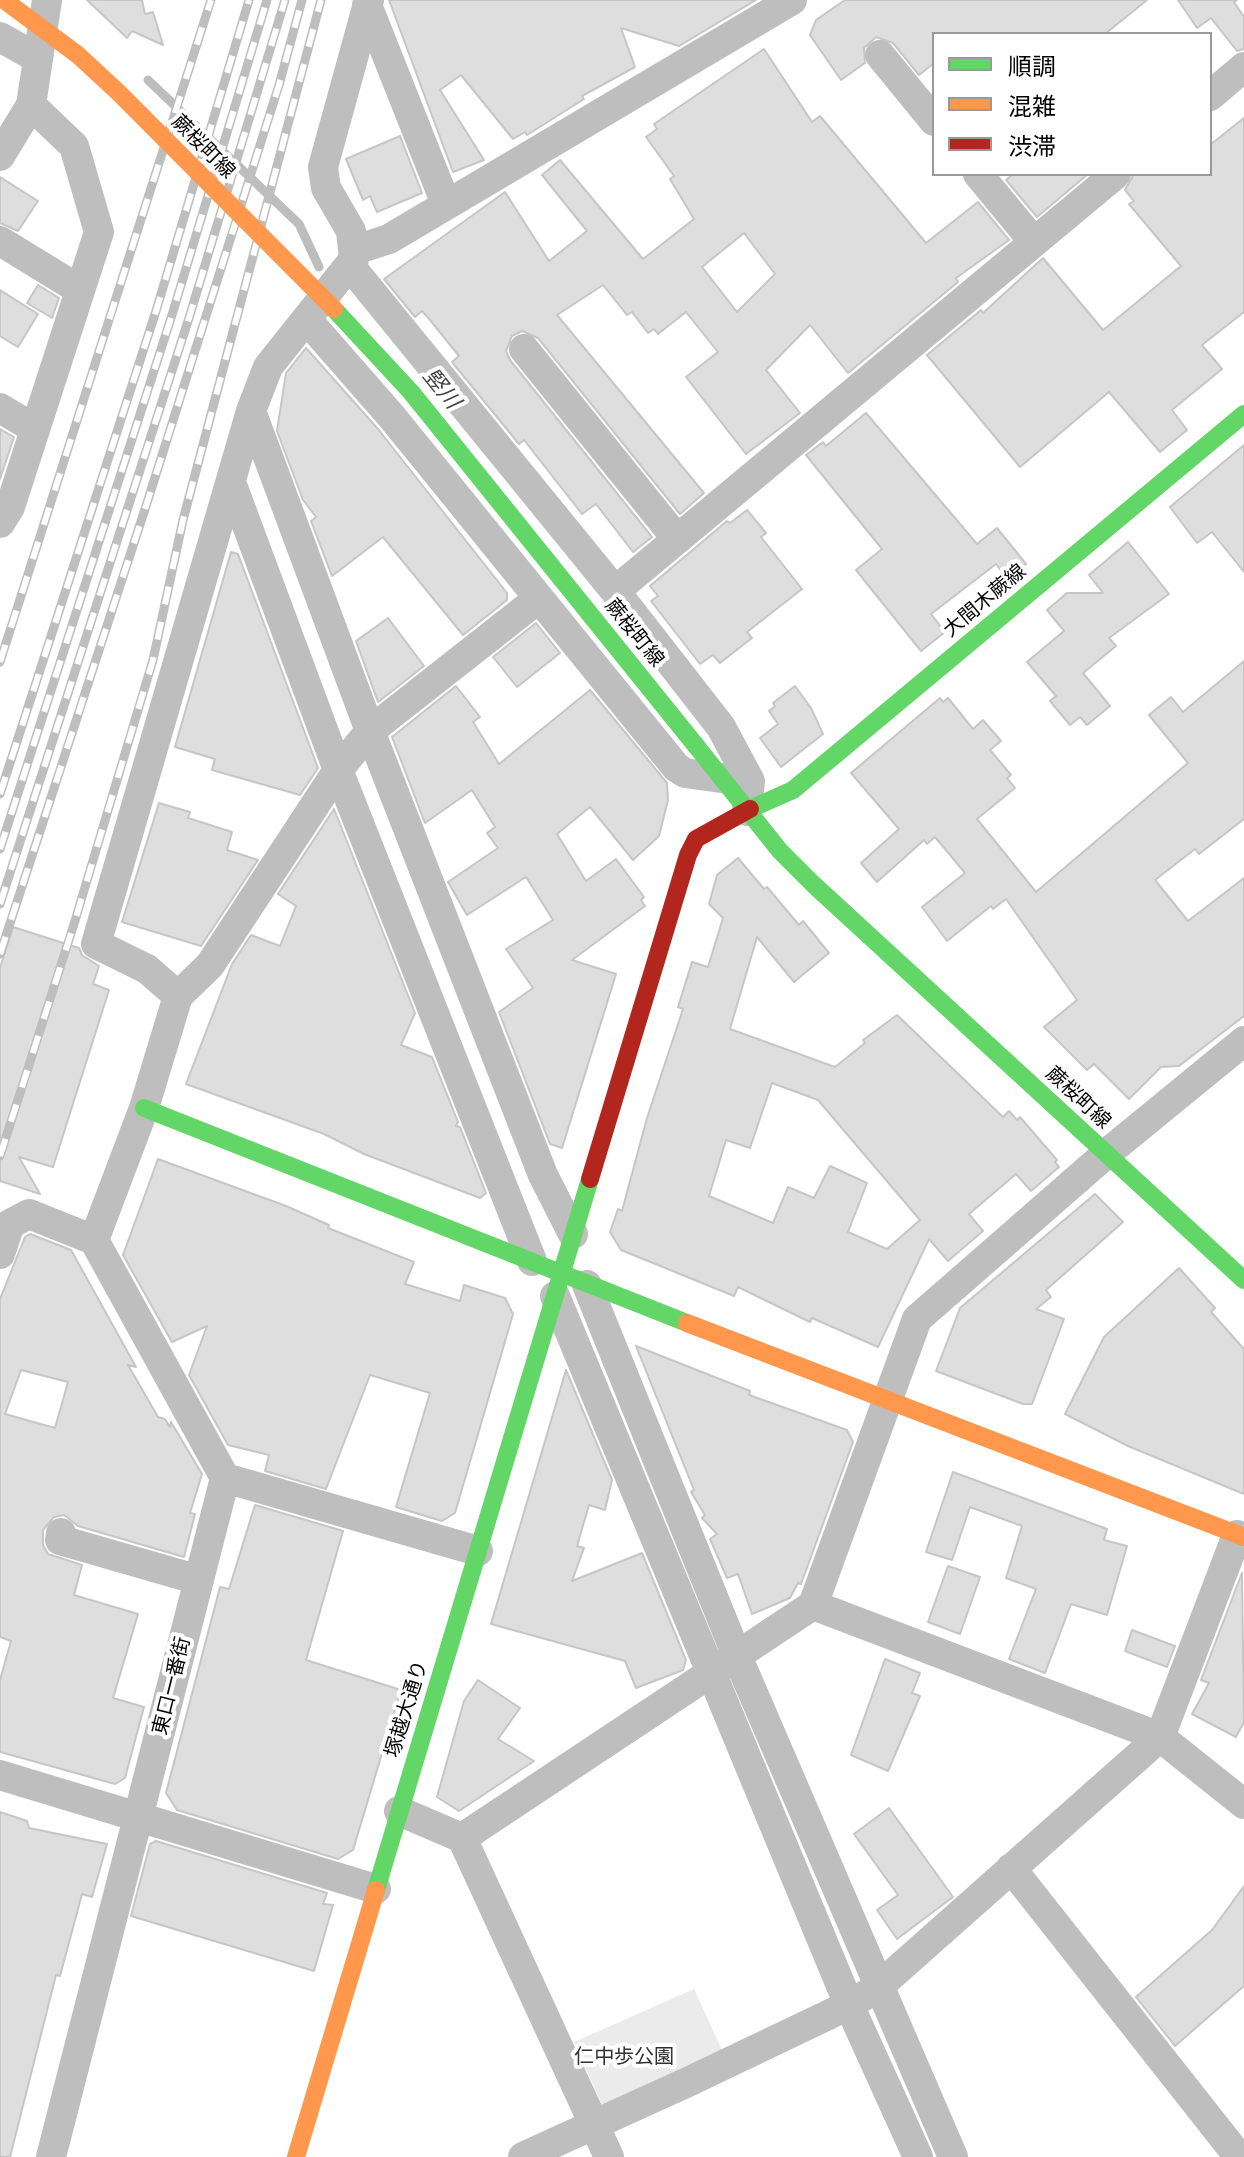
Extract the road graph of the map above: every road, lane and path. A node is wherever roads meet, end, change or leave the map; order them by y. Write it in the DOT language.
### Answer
graph roads {
  1 [pos="4,0"];
  2 [pos="47,0"];
  3 [pos="792,0"];
  4 [pos="368,3"];
  5 [pos="0,37"];
  6 [pos="880,55"];
  7 [pos="37,58"];
  8 [pos="1244,67"];
  9 [pos="1212,94"];
  10 [pos="31,105"];
  11 [pos="932,119"];
  12 [pos="0,156"];
  13 [pos="980,176"];
  14 [pos="1114,176"];
  15 [pos="446,204"];
  16 [pos="0,241"];
  17 [pos="1034,242"];
  18 [pos="353,259"];
  19 [pos="80,290"];
  20 [pos="308,321"];
  21 [pos="524,349"];
  22 [pos="0,408"];
  23 [pos="251,411"];
  24 [pos="1244,414"];
  25 [pos="35,429"];
  26 [pos="232,485"];
  27 [pos="0,523"];
  28 [pos="677,539"];
  29 [pos="615,591"];
  30 [pos="538,599"];
  31 [pos="370,731"];
  32 [pos="338,770"];
  33 [pos="721,778"];
  34 [pos="747,811"];
  35 [pos="178,996"];
  36 [pos="1244,1041"];
  37 [pos="144,1108"];
  38 [pos="1106,1154"];
  39 [pos="573,1234"];
  40 [pos="94,1240"];
  41 [pos="0,1254"];
  42 [pos="532,1261"];
  43 [pos="1244,1280"];
  44 [pos="568,1285"];
  45 [pos="889,1402"];
  46 [pos="225,1478"];
  47 [pos="61,1533"];
  48 [pos="1240,1536"];
  49 [pos="478,1551"];
  50 [pos="199,1580"];
  51 [pos="813,1605"];
  52 [pos="726,1664"];
  53 [pos="1160,1737"];
  54 [pos="0,1775"];
  55 [pos="1244,1804"];
  56 [pos="399,1811"];
  57 [pos="138,1817"];
  58 [pos="462,1838"];
  59 [pos="1011,1868"];
  60 [pos="376,1889"];
  61 [pos="877,1988"];
  62 [pos="849,2005"];
  63 [pos="596,2125"];
  64 [pos="51,2157"];
  65 [pos="296,2157"];
  66 [pos="523,2157"];
  67 [pos="609,2157"];
  68 [pos="918,2157"];
  69 [pos="953,2157"];
  70 [pos="1239,2157"];
  1 -- 33 [label="street, 蕨桜町線, bridge"];
  2 -- 7 [label="street"];
  3 -- 15 [label="street"];
  4 -- 15 [label="street"];
  4 -- 18 [label="street"];
  5 -- 7 [label="street"];
  6 -- 11 [label="street"];
  7 -- 10 [label="street"];
  8 -- 9 [label="street"];
  10 -- 12 [label="street"];
  10 -- 19 [label="street"];
  13 -- 17 [label="street"];
  14 -- 17 [label="street"];
  15 -- 18 [label="street"];
  16 -- 19 [label="street"];
  17 -- 28 [label="street"];
  18 -- 20 [label="street"];
  18 -- 29 [label="street"];
  19 -- 25 [label="street"];
  20 -- 23 [label="street"];
  20 -- 30 [label="street"];
  21 -- 28 [label="street"];
  22 -- 25 [label="street"];
  23 -- 26 [label="street"];
  23 -- 31 [label="street"];
  24 -- 34 [label="street, 大間木蕨線"];
  25 -- 27 [label="street"];
  26 -- 32 [label="street"];
  26 -- 35 [label="street"];
  28 -- 29 [label="street"];
  29 -- 34 [label="street"];
  30 -- 31 [label="street"];
  30 -- 33 [label="street"];
  31 -- 32 [label="street"];
  31 -- 39 [label="street"];
  32 -- 35 [label="street"];
  32 -- 42 [label="street"];
  33 -- 34 [label="street, 蕨桜町線"];
  34 -- 38 [label="street, 蕨桜町線"];
  34 -- 39 [label="street, 大間木蕨線"];
  35 -- 37 [label="street"];
  36 -- 38 [label="street"];
  37 -- 40 [label="street"];
  37 -- 42 [label="street"];
  38 -- 43 [label="street, 蕨桜町線"];
  38 -- 45 [label="street"];
  39 -- 44 [label="street, 塚越大通り"];
  40 -- 41 [label="street"];
  40 -- 46 [label="street"];
  42 -- 44 [label="street"];
  44 -- 45 [label="street"];
  44 -- 49 [label="street, 塚越大通り"];
  44 -- 52 [label="street"];
  45 -- 48 [label="street"];
  45 -- 51 [label="street"];
  46 -- 49 [label="street"];
  46 -- 50 [label="street, 東口一番街"];
  47 -- 50 [label="street"];
  48 -- 53 [label="street"];
  49 -- 56 [label="street, 塚越大通り"];
  50 -- 57 [label="street, 東口一番街"];
  51 -- 52 [label="street"];
  51 -- 53 [label="street"];
  52 -- 58 [label="street"];
  52 -- 61 [label="street"];
  52 -- 62 [label="street"];
  53 -- 55 [label="street"];
  53 -- 59 [label="street"];
  54 -- 57 [label="street"];
  56 -- 58 [label="street"];
  56 -- 60 [label="street, 塚越大通り"];
  57 -- 60 [label="street"];
  57 -- 64 [label="street, 東口一番街"];
  58 -- 63 [label="street"];
  59 -- 61 [label="street"];
  59 -- 70 [label="street"];
  60 -- 65 [label="street, 塚越大通り"];
  61 -- 62 [label="street"];
  61 -- 69 [label="street"];
  62 -- 63 [label="street"];
  62 -- 68 [label="street"];
  63 -- 66 [label="street"];
  63 -- 67 [label="street"];
}
